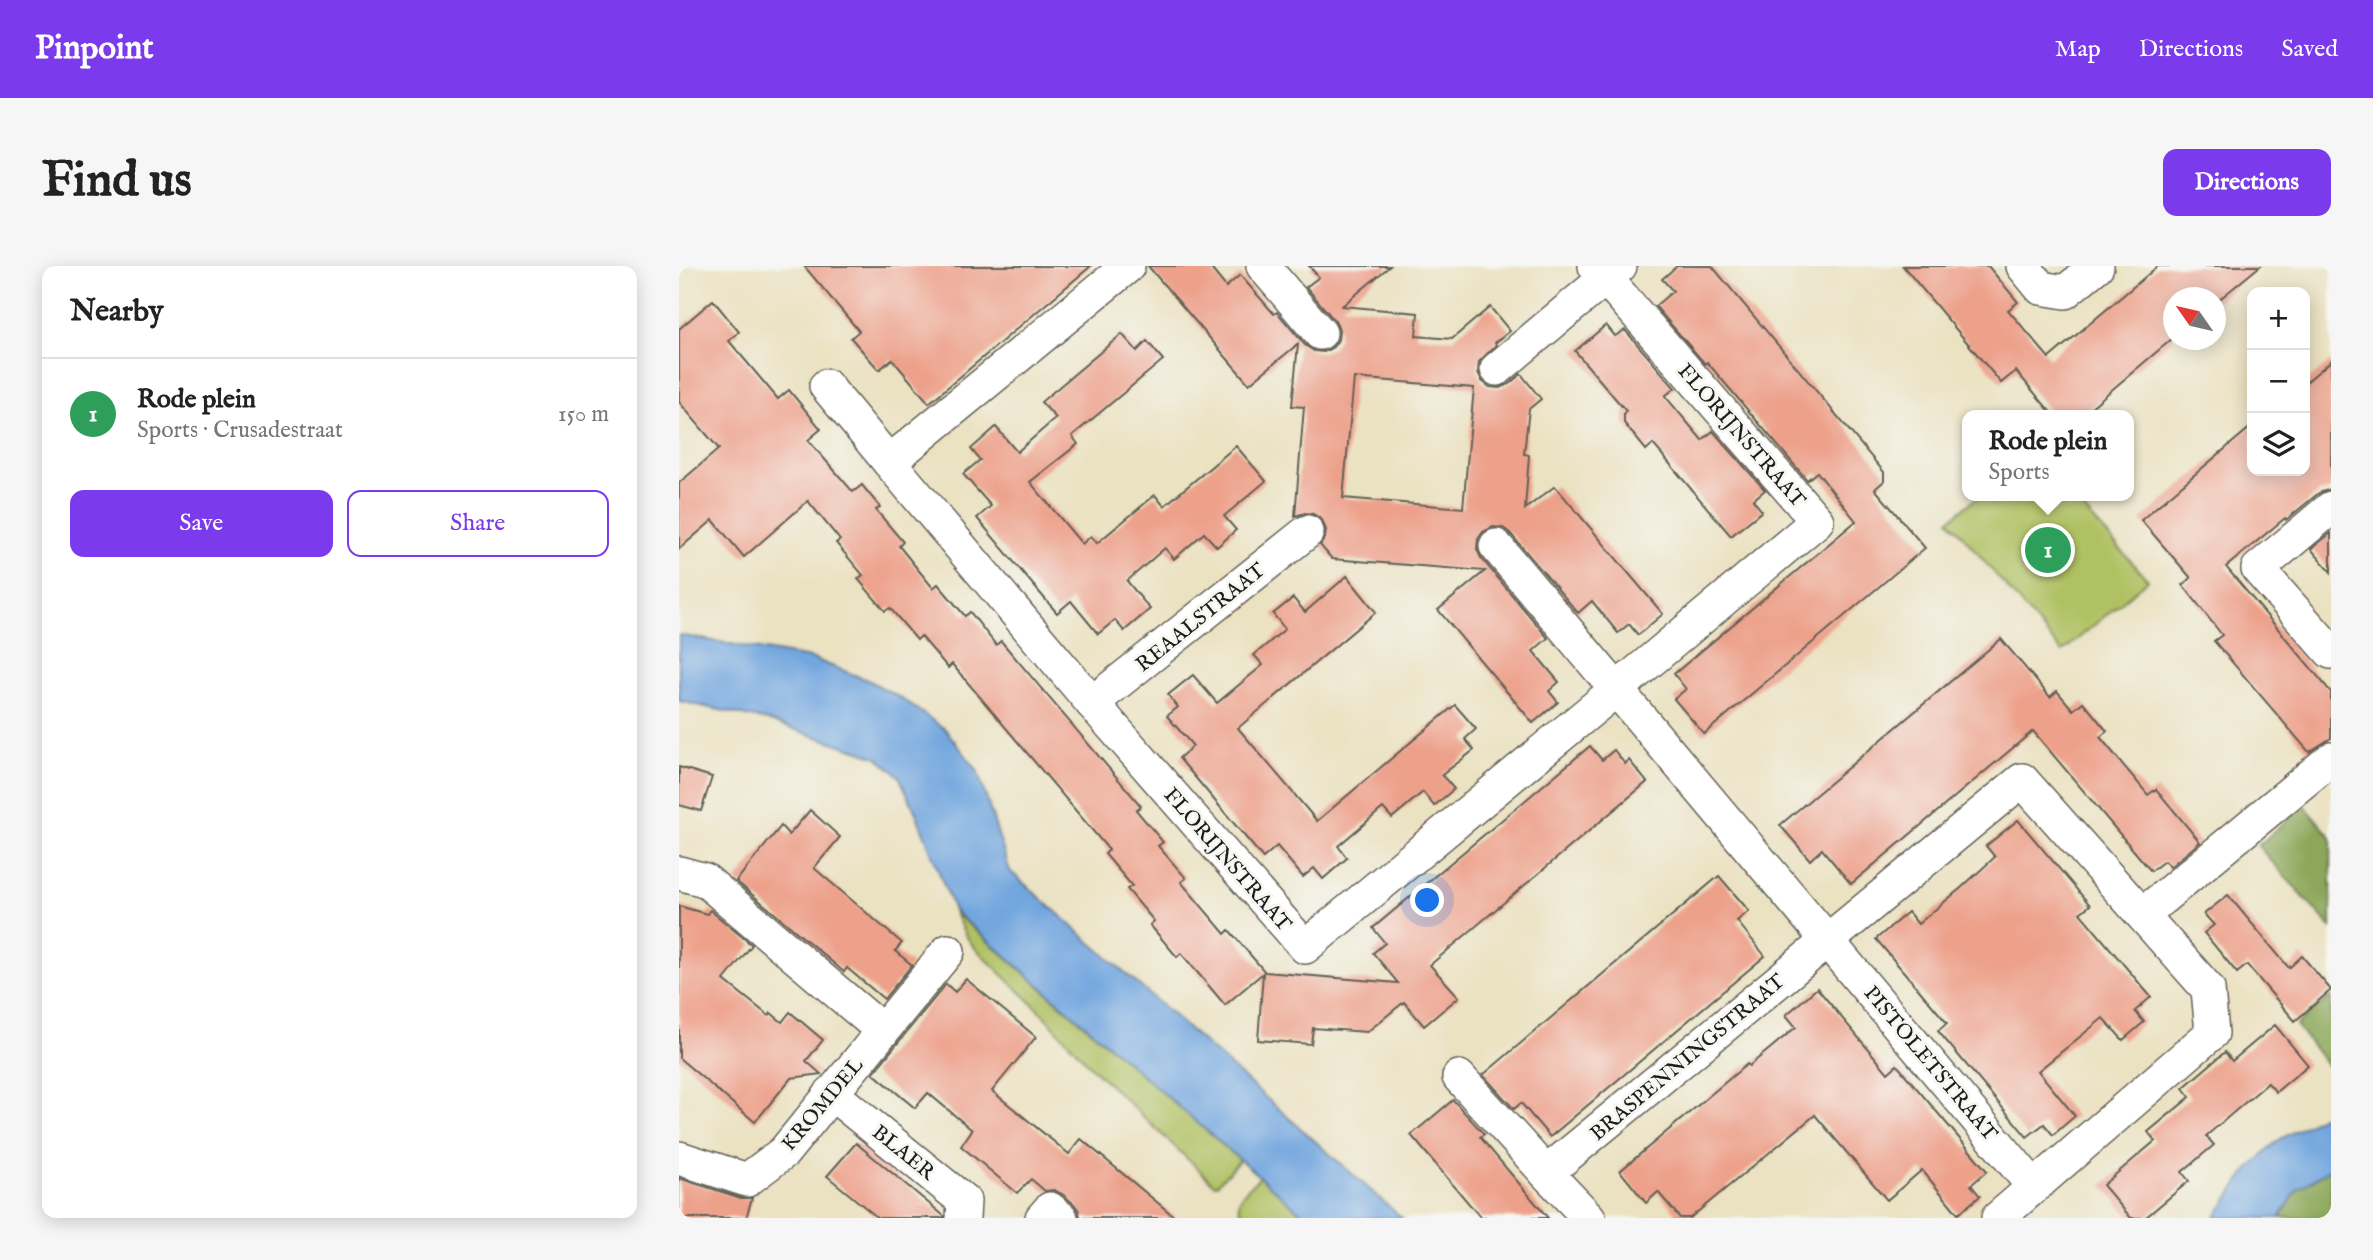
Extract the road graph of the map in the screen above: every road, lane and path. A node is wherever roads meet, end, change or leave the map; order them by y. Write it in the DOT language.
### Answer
graph roads {
  1 [pos="1128,266"];
  2 [pos="1263,266"];
  3 [pos="2023,266"];
  4 [pos="2097,266"];
  5 [pos="1607,270"];
  6 [pos="1320,333"];
  7 [pos="1497,369"];
  8 [pos="826,386"];
  9 [pos="889,462"];
  10 [pos="2331,508"];
  11 [pos="1307,531"];
  12 [pos="1496,546"];
  13 [pos="2331,652"];
  14 [pos="1617,689"];
  15 [pos="1092,703"];
  16 [pos="2331,760"];
  17 [pos="679,873"];
  18 [pos="2143,914"];
  19 [pos="1829,940"];
  20 [pos="948,951"];
  21 [pos="883,1031"];
  22 [pos="1459,1077"];
  23 [pos="831,1093"];
  24 [pos="679,1158"];
  25 [pos="1546,1174"];
  26 [pos="2034,1186"];
  27 [pos="963,1218"];
  28 [pos="1042,1218"];
  29 [pos="1062,1218"];
  30 [pos="1589,1218"];
  31 [pos="1998,1218"];
  1 -- 9 [label="street"];
  2 -- 6 [label="street"];
  3 -- 4 [label="street"];
  5 -- 7 [label="street"];
  5 -- 14 [label="street, FLORIJNSTRAAT"];
  8 -- 9 [label="street, FLORIJNSTRAAT"];
  9 -- 15 [label="street, FLORIJNSTRAAT"];
  10 -- 13 [label="street"];
  11 -- 15 [label="street, REAALSTRAAT"];
  12 -- 14 [label="street"];
  14 -- 15 [label="street, FLORIJNSTRAAT"];
  14 -- 19 [label="street"];
  16 -- 18 [label="street"];
  17 -- 21 [label="street"];
  18 -- 19 [label="street, BRASPENNINGSTRAAT"];
  18 -- 26 [label="street, BRASPENNINGSTRAAT"];
  19 -- 25 [label="street, BRASPENNINGSTRAAT"];
  19 -- 26 [label="street, PISTOLETSTRAAT"];
  20 -- 21 [label="street, KROMDEL"];
  21 -- 23 [label="street, KROMDEL"];
  22 -- 25 [label="street"];
  23 -- 24 [label="street, KROMDEL"];
  23 -- 27 [label="street, BLAER"];
  25 -- 30 [label="street"];
  26 -- 31 [label="street, BRASPENNINGSTRAAT"];
  28 -- 29 [label="street"];
}
